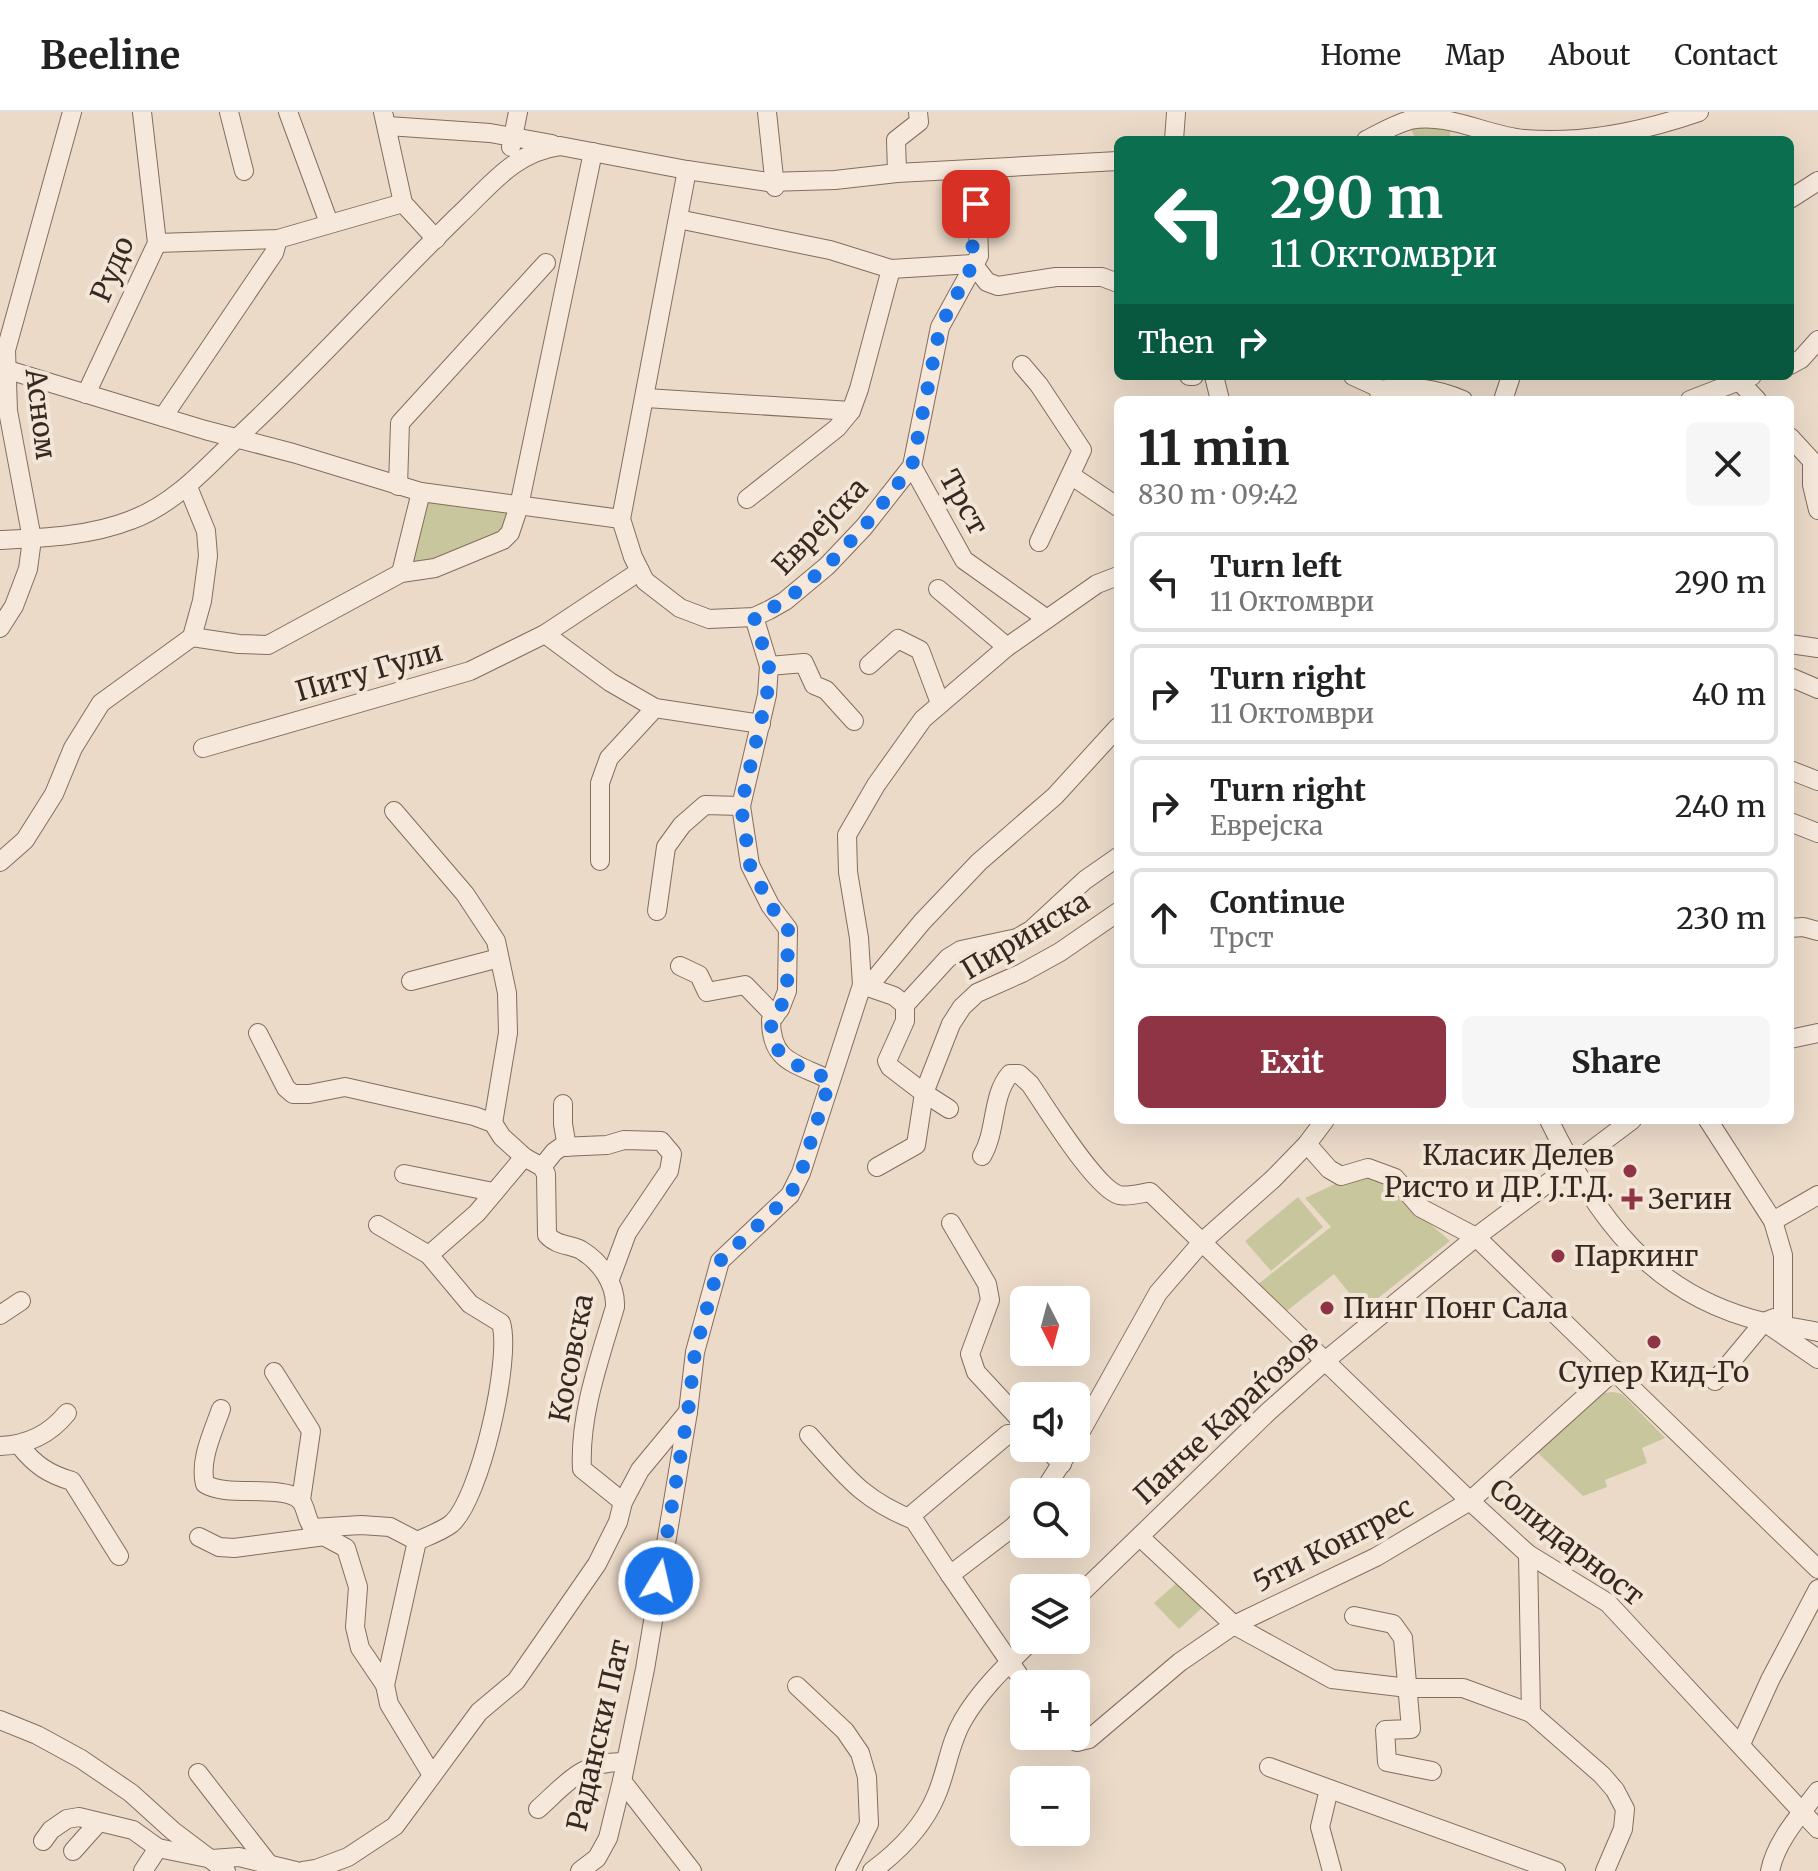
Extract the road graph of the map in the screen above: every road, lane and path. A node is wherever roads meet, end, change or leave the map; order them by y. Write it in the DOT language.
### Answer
graph roads {
  1 [pos="72,112"];
  2 [pos="142,112"];
  3 [pos="229,112"];
  4 [pos="288,112"];
  5 [pos="518,112"];
  6 [pos="764,112"];
  7 [pos="918,112"];
  8 [pos="1431,112"];
  9 [pos="1699,112"];
  10 [pos="1176,113"];
  11 [pos="1408,114"];
  12 [pos="385,119"];
  13 [pos="1661,121"];
  14 [pos="1174,136"];
  15 [pos="1360,136"];
  16 [pos="1372,136"];
  17 [pos="1510,136"];
  18 [pos="1619,136"];
  19 [pos="1641,136"];
  20 [pos="513,137"];
  21 [pos="560,146"];
  22 [pos="592,154"];
  23 [pos="1114,164"];
  24 [pos="507,169"];
  25 [pos="244,171"];
  26 [pos="985,171"];
  27 [pos="686,172"];
  28 [pos="897,173"];
  29 [pos="1818,181"];
  30 [pos="772,184"];
  31 [pos="1794,196"];
  32 [pos="403,203"];
  33 [pos="678,219"];
  34 [pos="329,223"];
  35 [pos="278,239"];
  36 [pos="436,239"];
  37 [pos="157,243"];
  38 [pos="546,263"];
  39 [pos="973,264"];
  40 [pos="891,269"];
  41 [pos="1114,282"];
  42 [pos="1818,340"];
  43 [pos="1794,363"];
  44 [pos="1022,365"];
  45 [pos="5,369"];
  46 [pos="1362,380"];
  47 [pos="1740,380"];
  48 [pos="86,394"];
  49 [pos="1379,395"];
  50 [pos="1454,396"];
  51 [pos="1700,396"];
  52 [pos="646,398"];
  53 [pos="851,411"];
  54 [pos="163,417"];
  55 [pos="237,438"];
  56 [pos="1794,440"];
  57 [pos="1815,458"];
  58 [pos="912,466"];
  59 [pos="1072,476"];
  60 [pos="398,486"];
  61 [pos="188,487"];
  62 [pos="421,492"];
  63 [pos="747,499"];
  64 [pos="1114,504"];
  65 [pos="519,506"];
  66 [pos="1818,510"];
  67 [pos="621,519"];
  68 [pos="32,539"];
  69 [pos="0,540"];
  70 [pos="1039,542"];
  71 [pos="640,571"];
  72 [pos="401,573"];
  73 [pos="1114,578"];
  74 [pos="938,589"];
  75 [pos="754,617"];
  76 [pos="1047,619"];
  77 [pos="0,628"];
  78 [pos="545,634"];
  79 [pos="192,637"];
  80 [pos="1794,645"];
  81 [pos="1007,647"];
  82 [pos="1818,648"];
  83 [pos="869,665"];
  84 [pos="769,666"];
  85 [pos="1794,679"];
  86 [pos="1818,689"];
  87 [pos="940,703"];
  88 [pos="655,708"];
  89 [pos="854,721"];
  90 [pos="761,724"];
  91 [pos="1114,731"];
  92 [pos="203,748"];
  93 [pos="1794,772"];
  94 [pos="1818,781"];
  95 [pos="741,806"];
  96 [pos="394,811"];
  97 [pos="1794,824"];
  98 [pos="1818,833"];
  99 [pos="1114,860"];
  100 [pos="600,861"];
  101 [pos="0,862"];
  102 [pos="657,911"];
  103 [pos="1114,915"];
  104 [pos="1794,928"];
  105 [pos="1818,931"];
  106 [pos="499,958"];
  107 [pos="680,966"];
  108 [pos="411,981"];
  109 [pos="865,986"];
  110 [pos="905,1005"];
  111 [pos="775,1016"];
  112 [pos="258,1033"];
  113 [pos="1818,1033"];
  114 [pos="1794,1038"];
  115 [pos="830,1080"];
  116 [pos="924,1093"];
  117 [pos="563,1104"];
  118 [pos="949,1109"];
  119 [pos="493,1123"];
  120 [pos="1322,1124"];
  121 [pos="1551,1124"];
  122 [pos="1627,1124"];
  123 [pos="1711,1124"];
  124 [pos="1307,1144"];
  125 [pos="567,1147"];
  126 [pos="982,1156"];
  127 [pos="524,1157"];
  128 [pos="1571,1166"];
  129 [pos="542,1167"];
  130 [pos="877,1167"];
  131 [pos="404,1174"];
  132 [pos="493,1192"];
  133 [pos="1818,1195"];
  134 [pos="1773,1221"];
  135 [pos="951,1223"];
  136 [pos="378,1225"];
  137 [pos="1476,1237"];
  138 [pos="1202,1242"];
  139 [pos="429,1255"];
  140 [pos="610,1279"];
  141 [pos="21,1301"];
  142 [pos="0,1315"];
  143 [pos="1777,1318"];
  144 [pos="1818,1332"];
  145 [pos="1818,1348"];
  146 [pos="1818,1359"];
  147 [pos="1325,1361"];
  148 [pos="1615,1370"];
  149 [pos="274,1372"];
  150 [pos="1715,1381"];
  151 [pos="221,1409"];
  152 [pos="1010,1409"];
  153 [pos="688,1412"];
  154 [pos="67,1413"];
  155 [pos="1090,1415"];
  156 [pos="1010,1434"];
  157 [pos="809,1435"];
  158 [pos="19,1445"];
  159 [pos="0,1446"];
  160 [pos="301,1500"];
  161 [pos="1470,1501"];
  162 [pos="623,1502"];
  163 [pos="914,1520"];
  164 [pos="1010,1529"];
  165 [pos="318,1532"];
  166 [pos="199,1537"];
  167 [pos="1140,1537"];
  168 [pos="417,1541"];
  169 [pos="1528,1554"];
  170 [pos="119,1556"];
  171 [pos="1818,1569"];
  172 [pos="950,1575"];
  173 [pos="1090,1585"];
  174 [pos="1818,1589"];
  175 [pos="1354,1616"];
  176 [pos="1234,1625"];
  177 [pos="1017,1654"];
  178 [pos="1008,1663"];
  179 [pos="1014,1670"];
  180 [pos="385,1685"];
  181 [pos="797,1686"];
  182 [pos="1408,1688"];
  183 [pos="1531,1713"];
  184 [pos="0,1720"];
  185 [pos="1090,1738"];
  186 [pos="1741,1744"];
  187 [pos="1269,1767"];
  188 [pos="623,1771"];
  189 [pos="1432,1771"];
  190 [pos="198,1773"];
  191 [pos="432,1775"];
  192 [pos="1329,1789"];
  193 [pos="1818,1791"];
  194 [pos="131,1793"];
  195 [pos="538,1809"];
  196 [pos="1802,1812"];
  197 [pos="98,1823"];
  198 [pos="1818,1829"];
  199 [pos="133,1830"];
  200 [pos="43,1841"];
  201 [pos="158,1848"];
  202 [pos="73,1851"];
  203 [pos="898,1864"];
  204 [pos="219,1865"];
  205 [pos="271,1867"];
  206 [pos="1547,1870"];
  207 [pos="143,1871"];
  208 [pos="296,1871"];
  209 [pos="303,1871"];
  210 [pos="580,1871"];
  211 [pos="692,1871"];
  212 [pos="845,1871"];
  213 [pos="872,1871"];
  214 [pos="1332,1871"];
  215 [pos="1605,1871"];
  216 [pos="1770,1871"];
  1 -- 45 [label="street, Асном"];
  2 -- 37 [label="street, Рудо"];
  3 -- 25 [label="street"];
  4 -- 34 [label="street"];
  5 -- 20 [label="street"];
  6 -- 30 [label="street"];
  7 -- 28 [label="street"];
  8 -- 13 [label="street"];
  9 -- 13 [label="street"];
  10 -- 14 [label="street"];
  11 -- 15 [label="street"];
  11 -- 16 [label="street"];
  11 -- 17 [label="street"];
  12 -- 20 [label="street"];
  12 -- 32 [label="street"];
  13 -- 19 [label="street"];
  18 -- 19 [label="street"];
  20 -- 21 [label="street"];
  20 -- 24 [label="street"];
  21 -- 22 [label="street"];
  21 -- 24 [label="street"];
  22 -- 27 [label="street"];
  22 -- 65 [label="street"];
  23 -- 26 [label="street"];
  24 -- 36 [label="street"];
  26 -- 28 [label="street"];
  26 -- 30 [label="street"];
  26 -- 39 [label="street"];
  27 -- 30 [label="street"];
  27 -- 33 [label="street"];
  28 -- 30 [label="street"];
  29 -- 31 [label="street"];
  32 -- 34 [label="street"];
  32 -- 36 [label="street"];
  33 -- 40 [label="street"];
  33 -- 52 [label="street"];
  34 -- 35 [label="street"];
  35 -- 37 [label="street"];
  35 -- 54 [label="street"];
  36 -- 55 [label="street"];
  37 -- 48 [label="street, Рудо"];
  38 -- 60 [label="street"];
  39 -- 40 [label="street"];
  39 -- 41 [label="street"];
  39 -- 58 [label="street, Еврејска"];
  40 -- 53 [label="street"];
  42 -- 43 [label="street"];
  44 -- 59 [label="street"];
  45 -- 48 [label="street"];
  45 -- 68 [label="street, Асном"];
  46 -- 49 [label="street"];
  47 -- 51 [label="street"];
  48 -- 54 [label="street"];
  49 -- 50 [label="street"];
  52 -- 53 [label="street"];
  52 -- 67 [label="street"];
  53 -- 63 [label="street"];
  54 -- 55 [label="street"];
  55 -- 60 [label="street"];
  55 -- 61 [label="street"];
  56 -- 57 [label="street"];
  57 -- 66 [label="street"];
  58 -- 75 [label="street, Еврејска"];
  58 -- 76 [label="street, Трст"];
  59 -- 64 [label="street"];
  59 -- 70 [label="street"];
  60 -- 62 [label="street"];
  61 -- 68 [label="street"];
  61 -- 79 [label="street"];
  62 -- 65 [label="street"];
  62 -- 72 [label="street"];
  65 -- 67 [label="street"];
  65 -- 72 [label="street"];
  67 -- 71 [label="street, Еврејска"];
  68 -- 69 [label="street"];
  68 -- 77 [label="street, Асном"];
  71 -- 75 [label="street, Еврејска"];
  71 -- 78 [label="street, Питу Гули"];
  72 -- 79 [label="street"];
  73 -- 76 [label="street, Радански Пат"];
  74 -- 81 [label="street"];
  75 -- 84 [label="street"];
  76 -- 81 [label="street, Радански Пат"];
  78 -- 88 [label="street"];
  78 -- 92 [label="street, Питу Гули"];
  79 -- 101 [label="street"];
  80 -- 82 [label="street"];
  81 -- 87 [label="street, Радански Пат"];
  83 -- 87 [label="street"];
  84 -- 89 [label="street"];
  84 -- 90 [label="street"];
  85 -- 86 [label="street"];
  87 -- 109 [label="street, Радански Пат"];
  88 -- 90 [label="street"];
  88 -- 100 [label="street"];
  90 -- 95 [label="street"];
  91 -- 109 [label="street"];
  93 -- 94 [label="street"];
  95 -- 102 [label="street"];
  95 -- 111 [label="street"];
  96 -- 106 [label="street"];
  97 -- 98 [label="street"];
  99 -- 110 [label="street"];
  103 -- 116 [label="street, Пиринска"];
  104 -- 105 [label="street"];
  106 -- 108 [label="street"];
  106 -- 119 [label="street"];
  107 -- 111 [label="street"];
  109 -- 110 [label="street"];
  109 -- 115 [label="street, Радански Пат"];
  110 -- 116 [label="street"];
  111 -- 115 [label="street"];
  112 -- 119 [label="street"];
  113 -- 114 [label="street"];
  115 -- 153 [label="street, Радански Пат"];
  116 -- 118 [label="street"];
  116 -- 130 [label="street, Пиринска"];
  117 -- 125 [label="street"];
  119 -- 127 [label="street"];
  120 -- 124 [label="street"];
  121 -- 128 [label="street"];
  122 -- 128 [label="street, Панче Караѓозов"];
  123 -- 134 [label="street"];
  124 -- 137 [label="street"];
  124 -- 138 [label="street"];
  125 -- 129 [label="street"];
  125 -- 140 [label="street"];
  126 -- 138 [label="street, Солидарност"];
  127 -- 129 [label="street"];
  127 -- 132 [label="street"];
  128 -- 137 [label="street, Панче Караѓозов"];
  128 -- 143 [label="street"];
  129 -- 140 [label="street, Косовска"];
  131 -- 132 [label="street"];
  132 -- 139 [label="street"];
  133 -- 134 [label="street"];
  134 -- 143 [label="street"];
  135 -- 152 [label="street"];
  136 -- 139 [label="street"];
  137 -- 147 [label="street, Панче Караѓозов"];
  137 -- 148 [label="street"];
  138 -- 147 [label="street, Солидарност"];
  138 -- 155 [label="street"];
  139 -- 168 [label="street"];
  140 -- 162 [label="street, Косовска"];
  141 -- 142 [label="street"];
  143 -- 144 [label="street"];
  143 -- 145 [label="street"];
  143 -- 146 [label="street"];
  143 -- 150 [label="street"];
  147 -- 161 [label="street, Солидарност"];
  147 -- 167 [label="street, Панче Караѓозов"];
  148 -- 161 [label="street, 5ти Конгрес"];
  148 -- 171 [label="street"];
  149 -- 160 [label="street"];
  151 -- 160 [label="street"];
  153 -- 162 [label="street"];
  153 -- 188 [label="street, Радански Пат"];
  154 -- 158 [label="street"];
  156 -- 163 [label="street"];
  157 -- 163 [label="street"];
  158 -- 159 [label="street"];
  158 -- 170 [label="street"];
  160 -- 165 [label="street"];
  161 -- 169 [label="street, Солидарност"];
  161 -- 176 [label="street, 5ти Конгрес"];
  162 -- 191 [label="street"];
  163 -- 172 [label="street"];
  164 -- 172 [label="street"];
  165 -- 166 [label="street"];
  165 -- 168 [label="street"];
  165 -- 180 [label="street"];
  167 -- 173 [label="street, Панче Караѓозов"];
  167 -- 176 [label="street"];
  168 -- 180 [label="street"];
  169 -- 183 [label="street"];
  169 -- 186 [label="street, Солидарност"];
  172 -- 178 [label="street"];
  174 -- 186 [label="street"];
  175 -- 182 [label="street"];
  176 -- 182 [label="street"];
  176 -- 185 [label="street, 5ти Конгрес"];
  177 -- 178 [label="street"];
  178 -- 179 [label="street"];
  178 -- 203 [label="street"];
  180 -- 191 [label="street"];
  181 -- 212 [label="street"];
  182 -- 183 [label="street"];
  182 -- 189 [label="street"];
  183 -- 215 [label="street"];
  184 -- 194 [label="street"];
  186 -- 196 [label="street, Солидарност"];
  187 -- 192 [label="street"];
  188 -- 195 [label="street"];
  188 -- 210 [label="street, Радански Пат"];
  188 -- 211 [label="street"];
  190 -- 205 [label="street"];
  191 -- 209 [label="street"];
  192 -- 206 [label="street"];
  192 -- 214 [label="street"];
  193 -- 196 [label="street"];
  194 -- 199 [label="street"];
  194 -- 204 [label="street"];
  196 -- 198 [label="street, Солидарност"];
  196 -- 216 [label="street"];
  197 -- 199 [label="street"];
  197 -- 200 [label="street"];
  197 -- 202 [label="street"];
  199 -- 201 [label="street"];
  201 -- 204 [label="street"];
  201 -- 207 [label="street"];
  203 -- 213 [label="street"];
  204 -- 205 [label="street"];
  205 -- 208 [label="street"];
}
